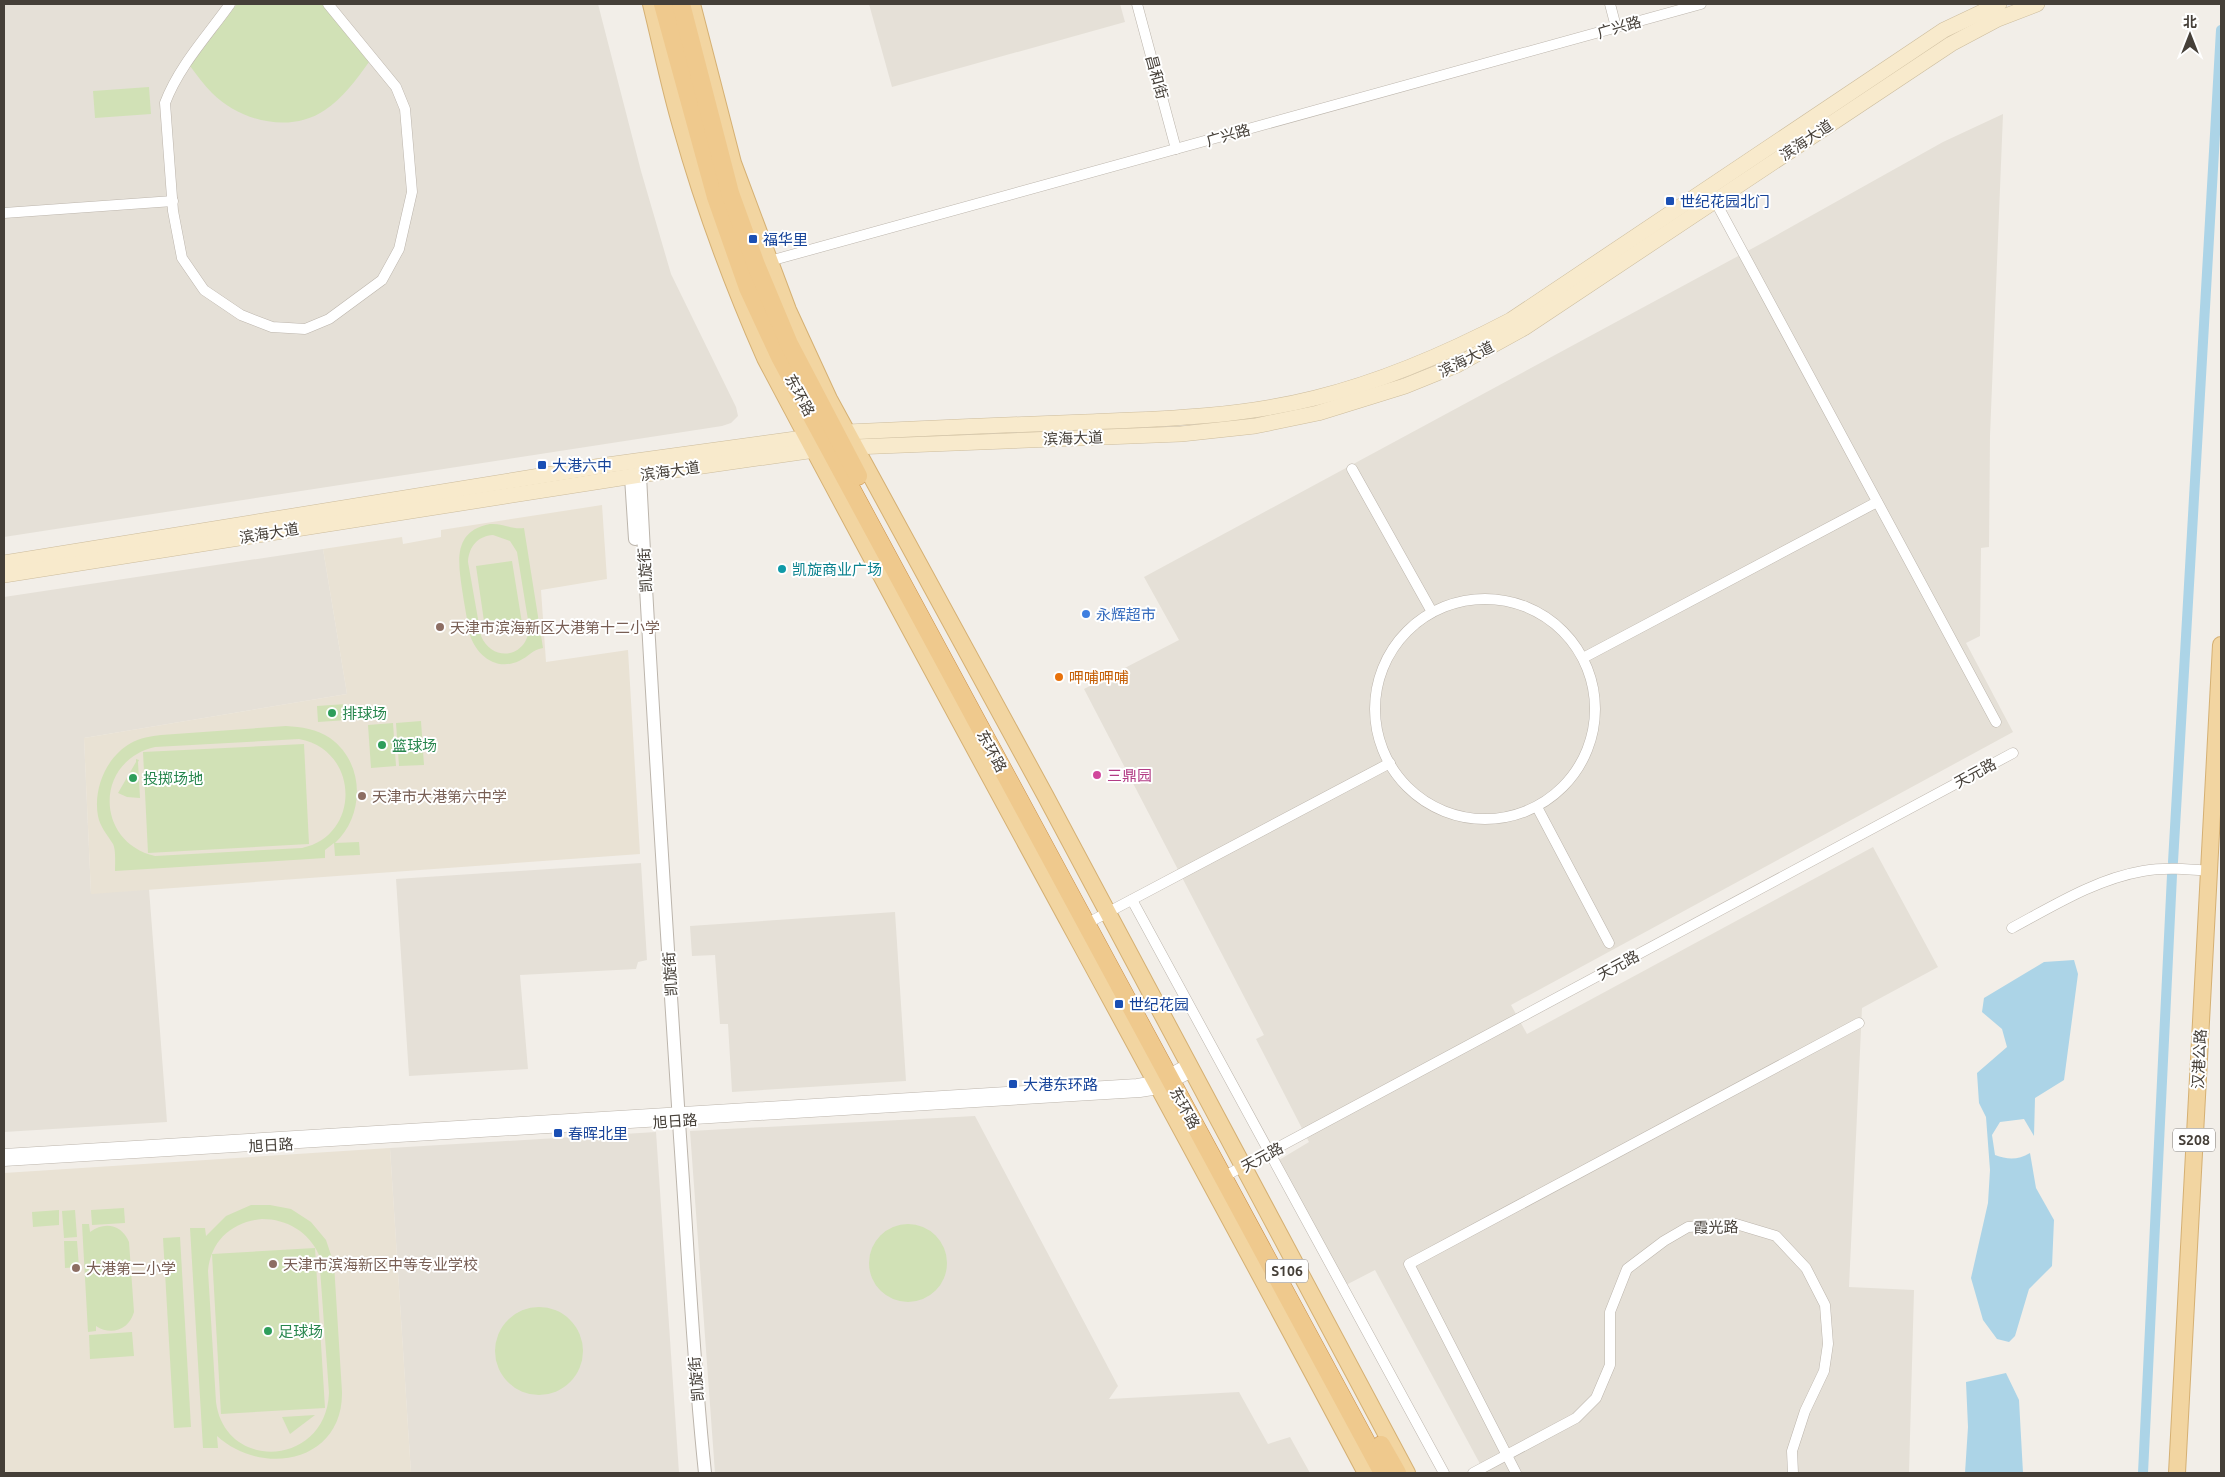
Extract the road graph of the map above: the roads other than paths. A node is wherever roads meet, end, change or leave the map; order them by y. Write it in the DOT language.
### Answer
graph roads {
  1 [pos="230,4"];
  2 [pos="328,4"];
  3 [pos="651,4"];
  4 [pos="662,4"];
  5 [pos="681,4"];
  6 [pos="692,4"];
  7 [pos="1137,4"];
  8 [pos="1610,4"];
  9 [pos="1701,4"];
  10 [pos="1999,4"];
  11 [pos="2037,4"];
  12 [pos="1616,28"];
  13 [pos="1176,149"];
  14 [pos="1711,195"];
  15 [pos="173,201"];
  16 [pos="4,213"];
  17 [pos="762,263"];
  18 [pos="831,441"];
  19 [pos="1352,469"];
  20 [pos="636,476"];
  21 [pos="1878,502"];
  22 [pos="4,563"];
  23 [pos="4,575"];
  24 [pos="1432,612"];
  25 [pos="2221,645"];
  26 [pos="1583,658"];
  27 [pos="1996,722"];
  28 [pos="2013,753"];
  29 [pos="1390,763"];
  30 [pos="1537,807"];
  31 [pos="2218,811"];
  32 [pos="2209,871"];
  33 [pos="1132,900"];
  34 [pos="1091,921"];
  35 [pos="2012,928"];
  36 [pos="1609,942"];
  37 [pos="1859,1023"];
  38 [pos="1174,1076"];
  39 [pos="675,1116"];
  40 [pos="4,1154"];
  41 [pos="1269,1154"];
  42 [pos="4,1161"];
  43 [pos="1233,1172"];
  44 [pos="1507,1457"];
  45 [pos="697,1473"];
  46 [pos="704,1473"];
  47 [pos="1366,1473"];
  48 [pos="1383,1473"];
  49 [pos="1397,1473"];
  50 [pos="1407,1473"];
  51 [pos="1444,1473"];
  52 [pos="1473,1473"];
  53 [pos="1516,1473"];
  54 [pos="1793,1473"];
  55 [pos="2177,1473"];
  56 [pos="2184,1473"];
  1 -- 15 [label="street"];
  2 -- 15 [label="street"];
  3 -- 18 [label="main road"];
  4 -- 18 [label="highway, 东环路 / S106"];
  5 -- 17 [label="highway, 东环路 / S106"];
  6 -- 17 [label="main road"];
  7 -- 13 [label="street, 昌和街"];
  8 -- 12 [label="street"];
  9 -- 12 [label="street, 广兴路"];
  10 -- 14 [label="main road, 滨海大道"];
  11 -- 14 [label="main road, 滨海大道"];
  12 -- 13 [label="street, 广兴路"];
  13 -- 17 [label="street, 广兴路"];
  14 -- 18 [label="main road, 滨海大道"];
  14 -- 21 [label="street"];
  15 -- 16 [label="street"];
  17 -- 18 [label="highway, 东环路 / S106"];
  18 -- 20 [label="main road, 滨海大道"];
  18 -- 22 [label="main road, 滨海大道"];
  18 -- 34 [label="highway, 东环路 / S106"];
  18 -- 34 [label="main road"];
  19 -- 24 [label="street"];
  20 -- 23 [label="main road, 滨海大道"];
  20 -- 39 [label="street, 凯旋街"];
  21 -- 26 [label="street"];
  21 -- 27 [label="street"];
  24 -- 26 [label="street"];
  24 -- 29 [label="street"];
  25 -- 31 [label="main road, 汉港公路 / S208"];
  26 -- 30 [label="street"];
  28 -- 41 [label="street, 天元路"];
  29 -- 30 [label="street"];
  29 -- 33 [label="street"];
  30 -- 36 [label="street"];
  31 -- 32 [label="main road, 汉港公路 / S208"];
  31 -- 56 [label="main road, 汉港公路"];
  32 -- 35 [label="street"];
  32 -- 55 [label="main road, 汉港公路 / S208"];
  33 -- 34 [label="street"];
  33 -- 41 [label="street"];
  34 -- 38 [label="highway, 东环路 / S106"];
  34 -- 38 [label="main road"];
  37 -- 44 [label="street"];
  38 -- 39 [label="street, 旭日路"];
  38 -- 43 [label="highway, 东环路 / S106"];
  38 -- 43 [label="main road"];
  38 -- 47 [label="main road"];
  39 -- 40 [label="street, 旭日路"];
  39 -- 42 [label="street, 旭日路"];
  39 -- 45 [label="street, 凯旋街"];
  39 -- 46 [label="street, 凯旋街"];
  41 -- 43 [label="street, 天元路"];
  41 -- 51 [label="street"];
  43 -- 48 [label="highway, 东环路 / S106"];
  43 -- 49 [label="highway, 东环路 / S106"];
  43 -- 50 [label="main road"];
  44 -- 52 [label="street, 霞光路"];
  44 -- 53 [label="street"];
  44 -- 54 [label="street, 霞光路"];
}
